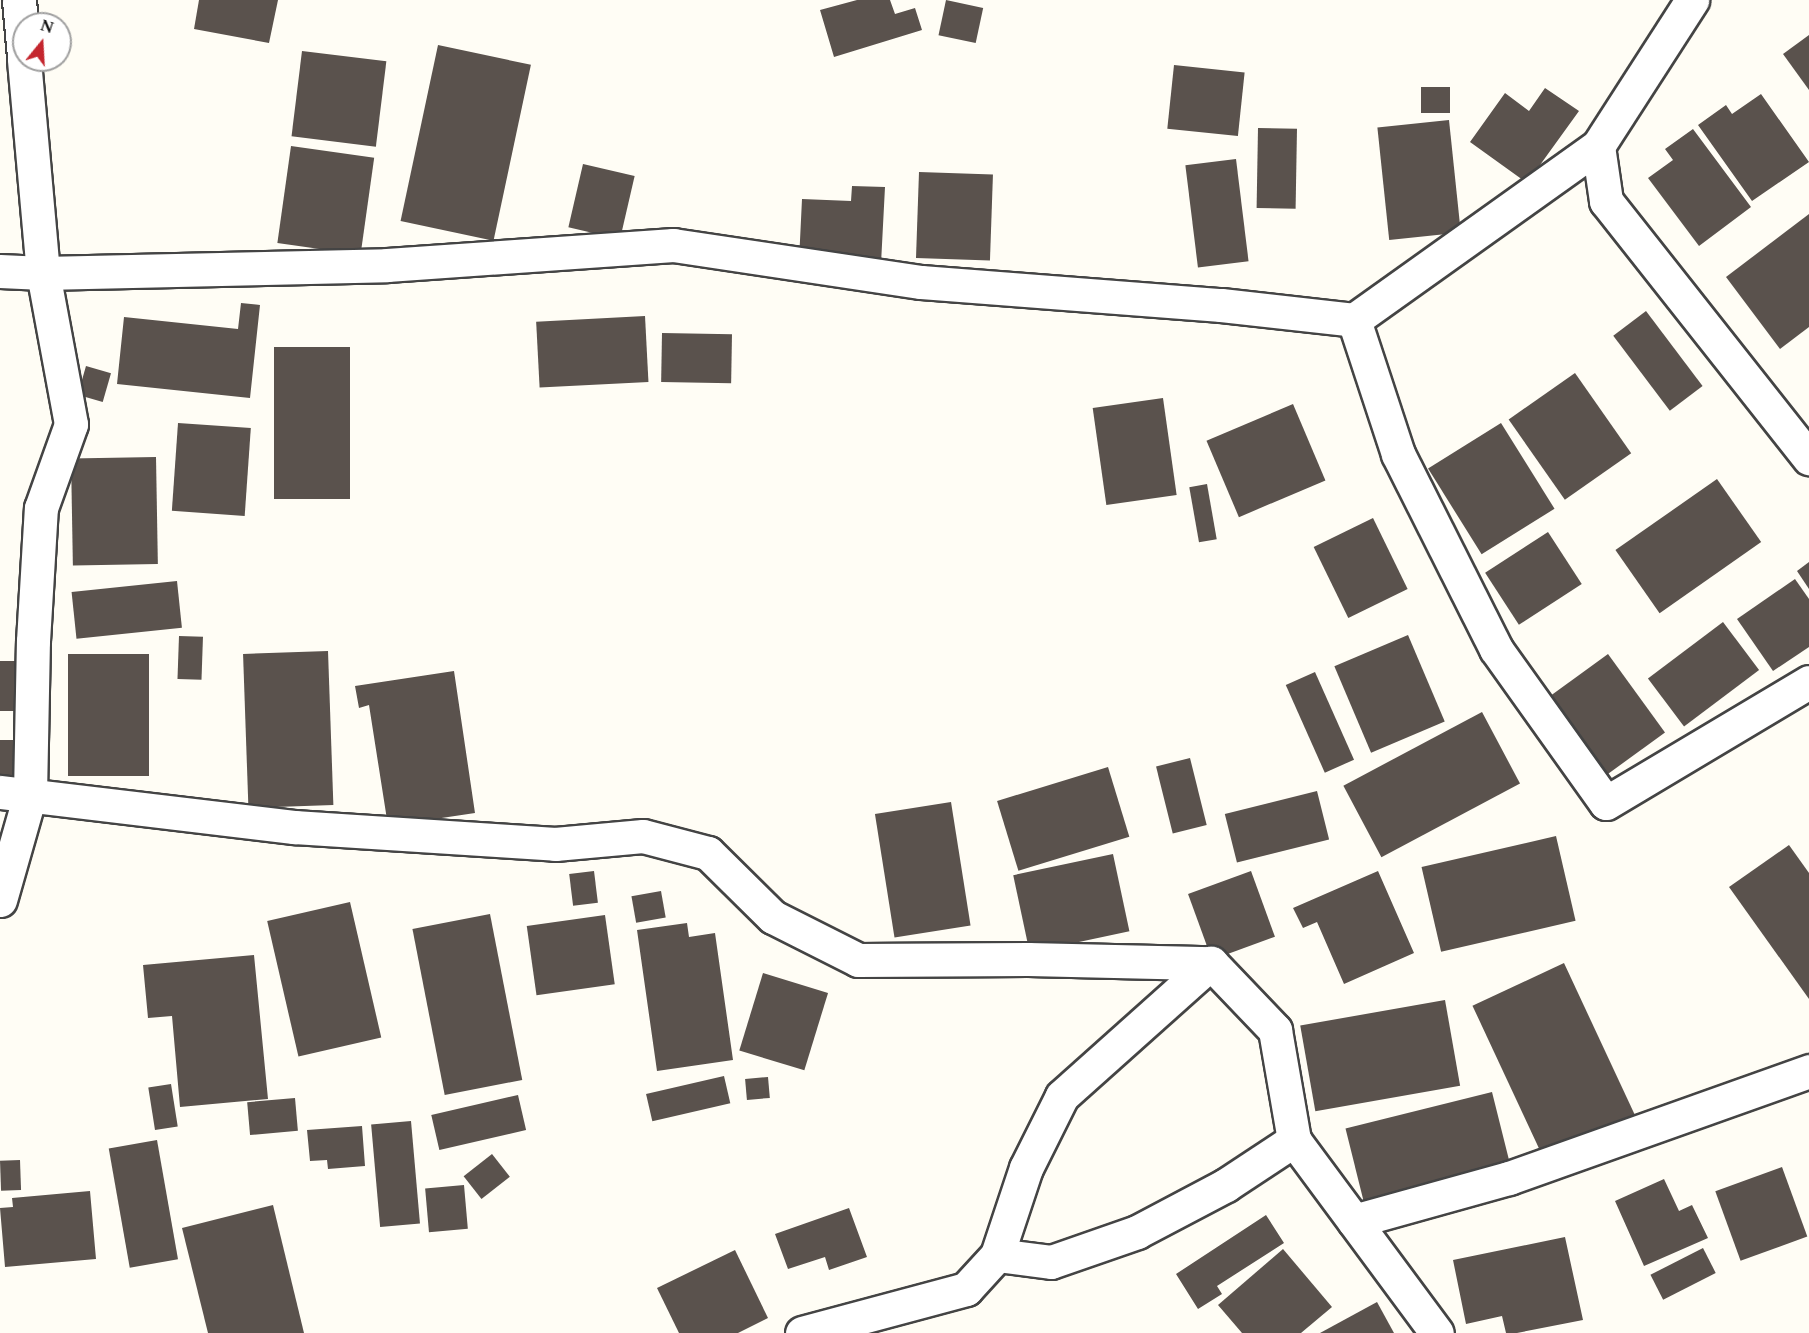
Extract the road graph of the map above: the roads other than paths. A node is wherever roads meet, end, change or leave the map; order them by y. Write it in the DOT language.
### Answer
graph roads {
  1 [pos="1692,0"];
  2 [pos="25,72"];
  3 [pos="1598,146"];
  4 [pos="0,271"];
  5 [pos="43,273"];
  6 [pos="1354,320"];
  7 [pos="1809,458"];
  8 [pos="1809,682"];
  9 [pos="15,793"];
  10 [pos="0,900"];
  11 [pos="1211,963"];
  12 [pos="1809,1071"];
  13 [pos="1294,1140"];
  14 [pos="1354,1221"];
  15 [pos="997,1255"];
  16 [pos="802,1333"];
  17 [pos="1437,1333"];
  1 -- 3 [label="street"];
  2 -- 5 [label="street"];
  3 -- 6 [label="street"];
  3 -- 7 [label="street"];
  4 -- 5 [label="street"];
  5 -- 6 [label="street"];
  5 -- 9 [label="street"];
  6 -- 8 [label="street"];
  9 -- 10 [label="street"];
  9 -- 11 [label="street"];
  11 -- 13 [label="street"];
  11 -- 15 [label="street"];
  12 -- 14 [label="street"];
  13 -- 14 [label="street"];
  13 -- 15 [label="street"];
  14 -- 17 [label="street"];
  15 -- 16 [label="street"];
}
